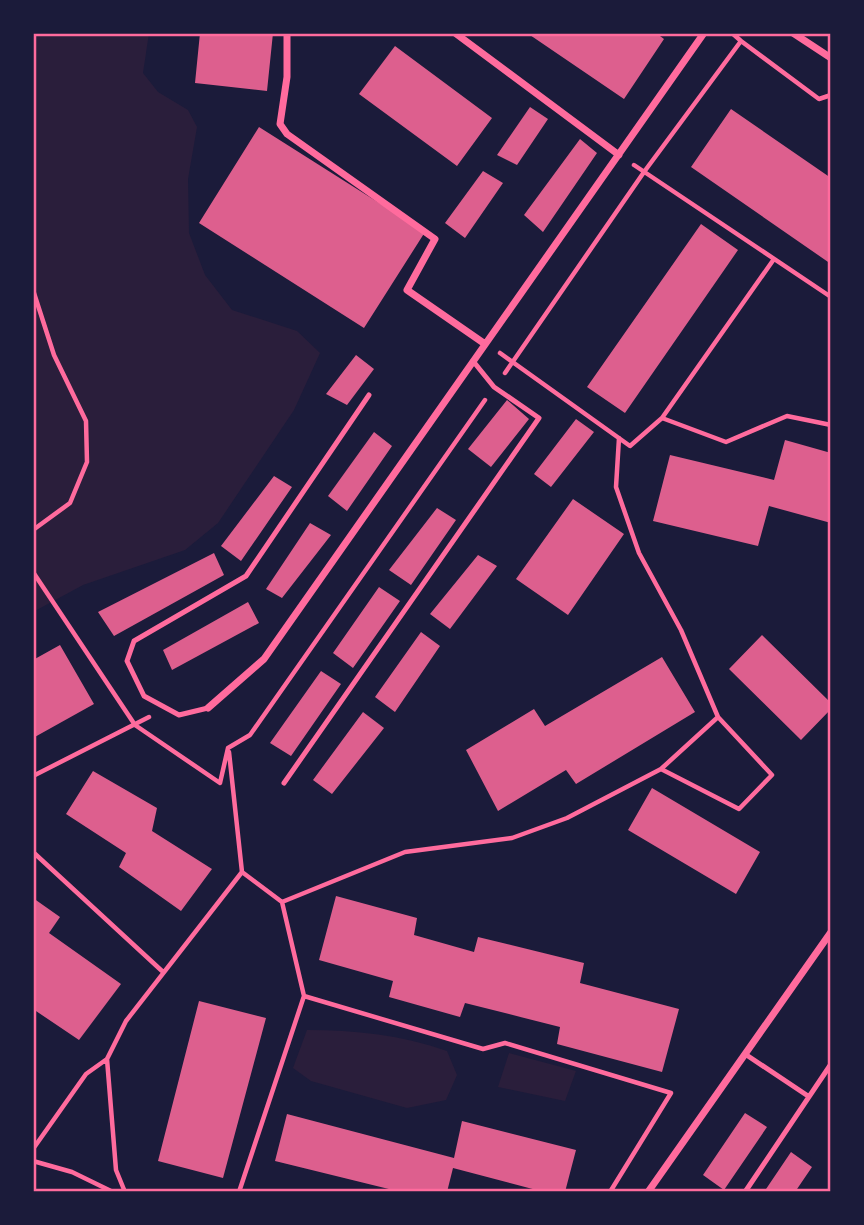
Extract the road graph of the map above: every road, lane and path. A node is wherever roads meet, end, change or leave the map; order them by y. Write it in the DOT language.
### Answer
graph roads {
  1 [pos="287,33"];
  2 [pos="455,33"];
  3 [pos="704,33"];
  4 [pos="732,33"];
  5 [pos="793,33"];
  6 [pos="741,41"];
  7 [pos="831,58"];
  8 [pos="831,95"];
  9 [pos="619,155"];
  10 [pos="644,172"];
  11 [pos="774,259"];
  12 [pos="33,290"];
  13 [pos="831,297"];
  14 [pos="485,344"];
  15 [pos="473,361"];
  16 [pos="513,361"];
  17 [pos="494,387"];
  18 [pos="369,395"];
  19 [pos="662,418"];
  20 [pos="831,425"];
  21 [pos="619,438"];
  22 [pos="33,530"];
  23 [pos="33,572"];
  24 [pos="165,708"];
  25 [pos="208,708"];
  26 [pos="718,717"];
  27 [pos="135,725"];
  28 [pos="228,748"];
  29 [pos="662,769"];
  30 [pos="33,776"];
  31 [pos="285,783"];
  32 [pos="33,852"];
  33 [pos="242,872"];
  34 [pos="282,902"];
  35 [pos="831,932"];
  36 [pos="162,971"];
  37 [pos="304,996"];
  38 [pos="745,1054"];
  39 [pos="107,1059"];
  40 [pos="831,1064"];
  41 [pos="808,1096"];
  42 [pos="33,1149"];
  43 [pos="33,1161"];
  44 [pos="113,1192"];
  45 [pos="125,1192"];
  46 [pos="239,1192"];
  47 [pos="610,1192"];
  48 [pos="648,1192"];
  49 [pos="745,1192"];
  1 -- 14 [label="street"];
  2 -- 9 [label="street"];
  3 -- 9 [label="street"];
  4 -- 6 [label="path"];
  5 -- 7 [label="street"];
  6 -- 8 [label="path"];
  6 -- 10 [label="path"];
  9 -- 10 [label="path"];
  9 -- 14 [label="street"];
  10 -- 11 [label="path"];
  10 -- 16 [label="path"];
  11 -- 13 [label="path"];
  11 -- 19 [label="path"];
  12 -- 22 [label="path"];
  14 -- 15 [label="street"];
  14 -- 16 [label="path"];
  15 -- 17 [label="lane"];
  15 -- 25 [label="street"];
  16 -- 17 [label="path"];
  16 -- 21 [label="path"];
  17 -- 28 [label="path"];
  17 -- 31 [label="lane"];
  18 -- 24 [label="lane"];
  19 -- 20 [label="path"];
  19 -- 21 [label="path"];
  21 -- 26 [label="path"];
  23 -- 27 [label="path"];
  24 -- 25 [label="lane"];
  24 -- 27 [label="path"];
  26 -- 29 [label="path"];
  26 -- 29 [label="path"];
  27 -- 28 [label="path"];
  27 -- 30 [label="path"];
  28 -- 33 [label="path"];
  29 -- 34 [label="path"];
  32 -- 36 [label="path"];
  33 -- 34 [label="path"];
  33 -- 36 [label="path"];
  34 -- 37 [label="path"];
  35 -- 38 [label="street"];
  36 -- 39 [label="path"];
  37 -- 46 [label="path"];
  37 -- 47 [label="path"];
  38 -- 41 [label="lane"];
  38 -- 48 [label="street"];
  39 -- 42 [label="path"];
  39 -- 45 [label="path"];
  40 -- 41 [label="lane"];
  41 -- 49 [label="lane"];
  43 -- 44 [label="path"];
}
